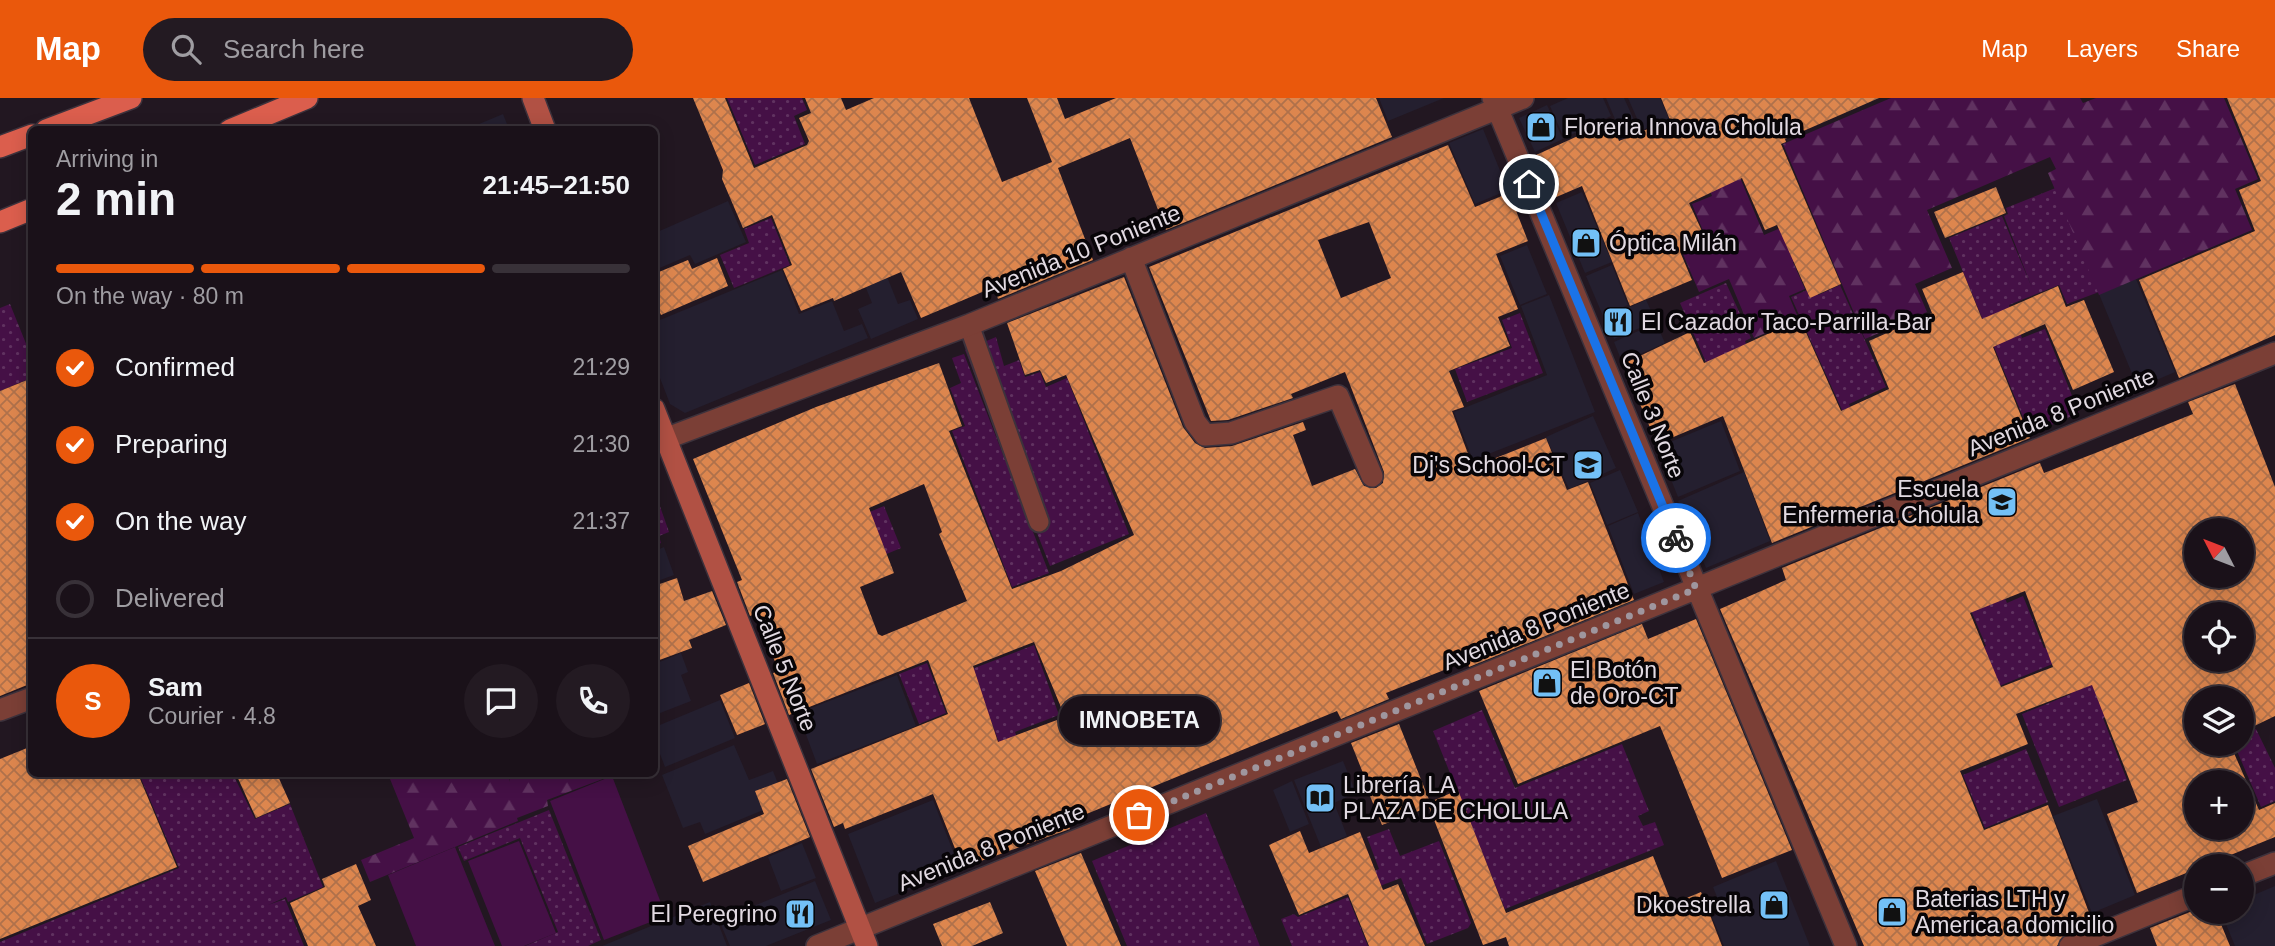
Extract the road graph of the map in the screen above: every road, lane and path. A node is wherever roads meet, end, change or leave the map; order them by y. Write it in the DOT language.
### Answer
graph roads {
  1 [pos="131,98"];
  2 [pos="307,98"];
  3 [pos="533,98"];
  4 [pos="1523,98"];
  5 [pos="1496,103"];
  6 [pos="254,125"];
  7 [pos="58,126"];
  8 [pos="544,126"];
  9 [pos="28,136"];
  10 [pos="0,147"];
  11 [pos="28,211"];
  12 [pos="0,222"];
  13 [pos="1130,258"];
  14 [pos="969,325"];
  15 [pos="2275,353"];
  16 [pos="660,441"];
  17 [pos="1372,476"];
  18 [pos="1039,522"];
  19 [pos="1696,589"];
  20 [pos="28,700"];
  21 [pos="0,710"];
  22 [pos="2275,863"];
  23 [pos="2254,871"];
  24 [pos="2184,900"];
  25 [pos="864,937"];
  26 [pos="817,946"];
  27 [pos="1846,946"];
  28 [pos="2070,946"];
  1 -- 7 [label="main road"];
  2 -- 6 [label="main road"];
  3 -- 8 [label="street"];
  4 -- 5 [label="street, Avenida 10 Poniente"];
  5 -- 13 [label="street, Avenida 10 Poniente"];
  5 -- 19 [label="street, Calle 3 Norte"];
  9 -- 10 [label="main road"];
  11 -- 12 [label="main road"];
  13 -- 14 [label="street, Avenida 10 Poniente"];
  13 -- 17 [label="street"];
  14 -- 16 [label="street, Avenida 10 Poniente"];
  14 -- 18 [label="lane"];
  15 -- 19 [label="street, Avenida 8 Poniente"];
  16 -- 25 [label="street, Calle 5 Norte"];
  19 -- 25 [label="street, Avenida 8 Poniente"];
  19 -- 27 [label="street, Calle 3 Norte"];
  20 -- 21 [label="street"];
  22 -- 23 [label="street"];
  24 -- 28 [label="street"];
  25 -- 26 [label="street, Avenida 8 Poniente"];
}
